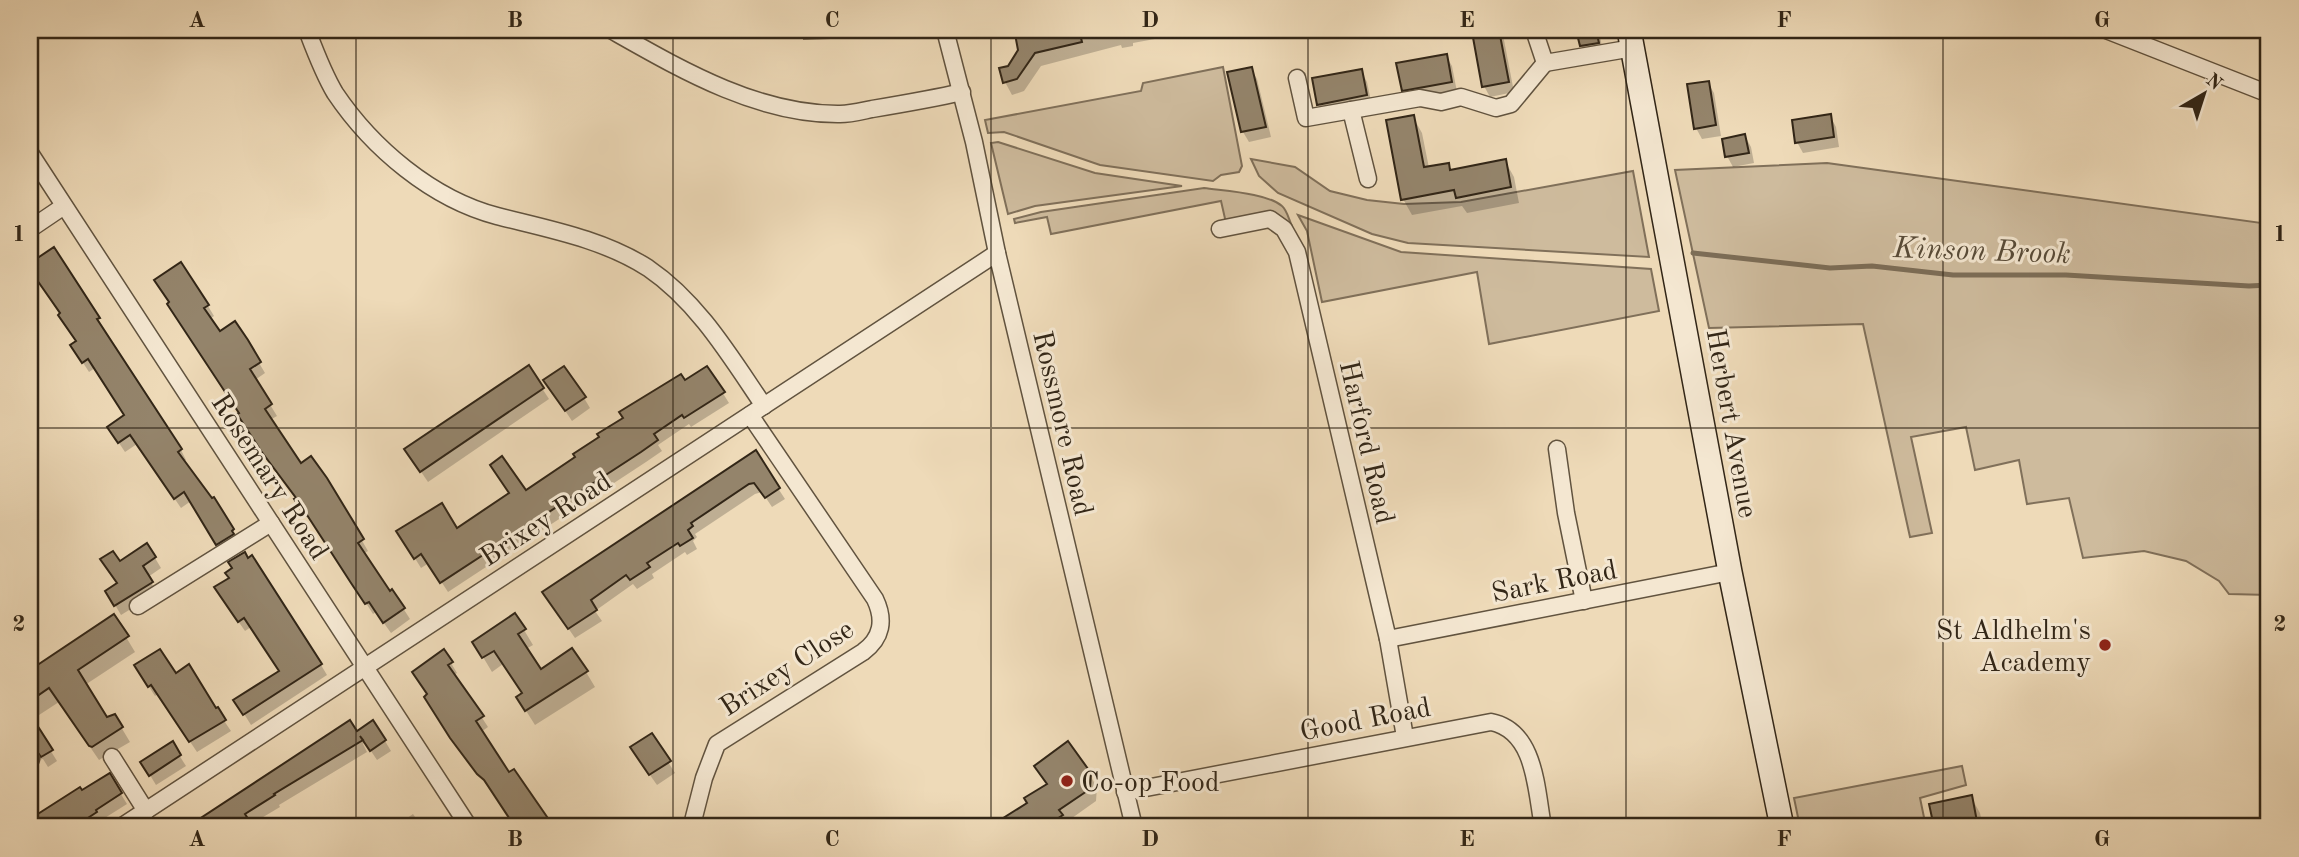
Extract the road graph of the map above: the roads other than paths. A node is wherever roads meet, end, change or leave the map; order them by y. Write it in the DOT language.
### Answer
graph roads {
  1 [pos="307,30"];
  2 [pos="611,30"];
  3 [pos="945,30"];
  4 [pos="1534,30"];
  5 [pos="2106,30"];
  6 [pos="1631,39"];
  7 [pos="1545,63"];
  8 [pos="1297,78"];
  9 [pos="962,92"];
  10 [pos="2269,94"];
  11 [pos="1351,110"];
  12 [pos="30,153"];
  13 [pos="1368,179"];
  14 [pos="64,206"];
  15 [pos="30,229"];
  16 [pos="1220,229"];
  17 [pos="997,253"];
  18 [pos="757,410"];
  19 [pos="1557,449"];
  20 [pos="271,523"];
  21 [pos="1730,572"];
  22 [pos="1584,601"];
  23 [pos="138,606"];
  24 [pos="1388,639"];
  25 [pos="365,667"];
  26 [pos="1405,737"];
  27 [pos="112,757"];
  28 [pos="1125,792"];
  29 [pos="146,811"];
  30 [pos="121,827"];
  31 [pos="469,827"];
  32 [pos="696,827"];
  33 [pos="1134,827"];
  34 [pos="1543,827"];
  35 [pos="1782,827"];
  1 -- 18 [label="street"];
  2 -- 9 [label="street"];
  3 -- 9 [label="street, Rossmore Road"];
  4 -- 7 [label="street"];
  5 -- 10 [label="street"];
  6 -- 7 [label="street"];
  6 -- 21 [label="street, Herbert Avenue"];
  7 -- 11 [label="street"];
  8 -- 11 [label="street"];
  9 -- 17 [label="street, Rossmore Road"];
  11 -- 13 [label="street"];
  12 -- 14 [label="street, Rosemary Road"];
  14 -- 15 [label="street"];
  14 -- 20 [label="street, Rosemary Road"];
  16 -- 24 [label="street, Harford Road"];
  17 -- 18 [label="street, Brixey Road"];
  17 -- 28 [label="street, Rossmore Road"];
  18 -- 25 [label="street, Brixey Road"];
  18 -- 32 [label="street, Brixey Close"];
  19 -- 22 [label="street"];
  20 -- 23 [label="street"];
  20 -- 25 [label="street, Rosemary Road"];
  21 -- 22 [label="street, Sark Road"];
  21 -- 35 [label="street, Herbert Avenue"];
  22 -- 24 [label="street, Sark Road"];
  24 -- 26 [label="street, Harford Road"];
  25 -- 29 [label="street, Brixey Road"];
  25 -- 31 [label="street, Rosemary Road"];
  26 -- 28 [label="street, Good Road"];
  26 -- 34 [label="street, Good Road"];
  27 -- 29 [label="street"];
  28 -- 33 [label="street, Rossmore Road"];
  29 -- 30 [label="street, Brixey Road"];
}
